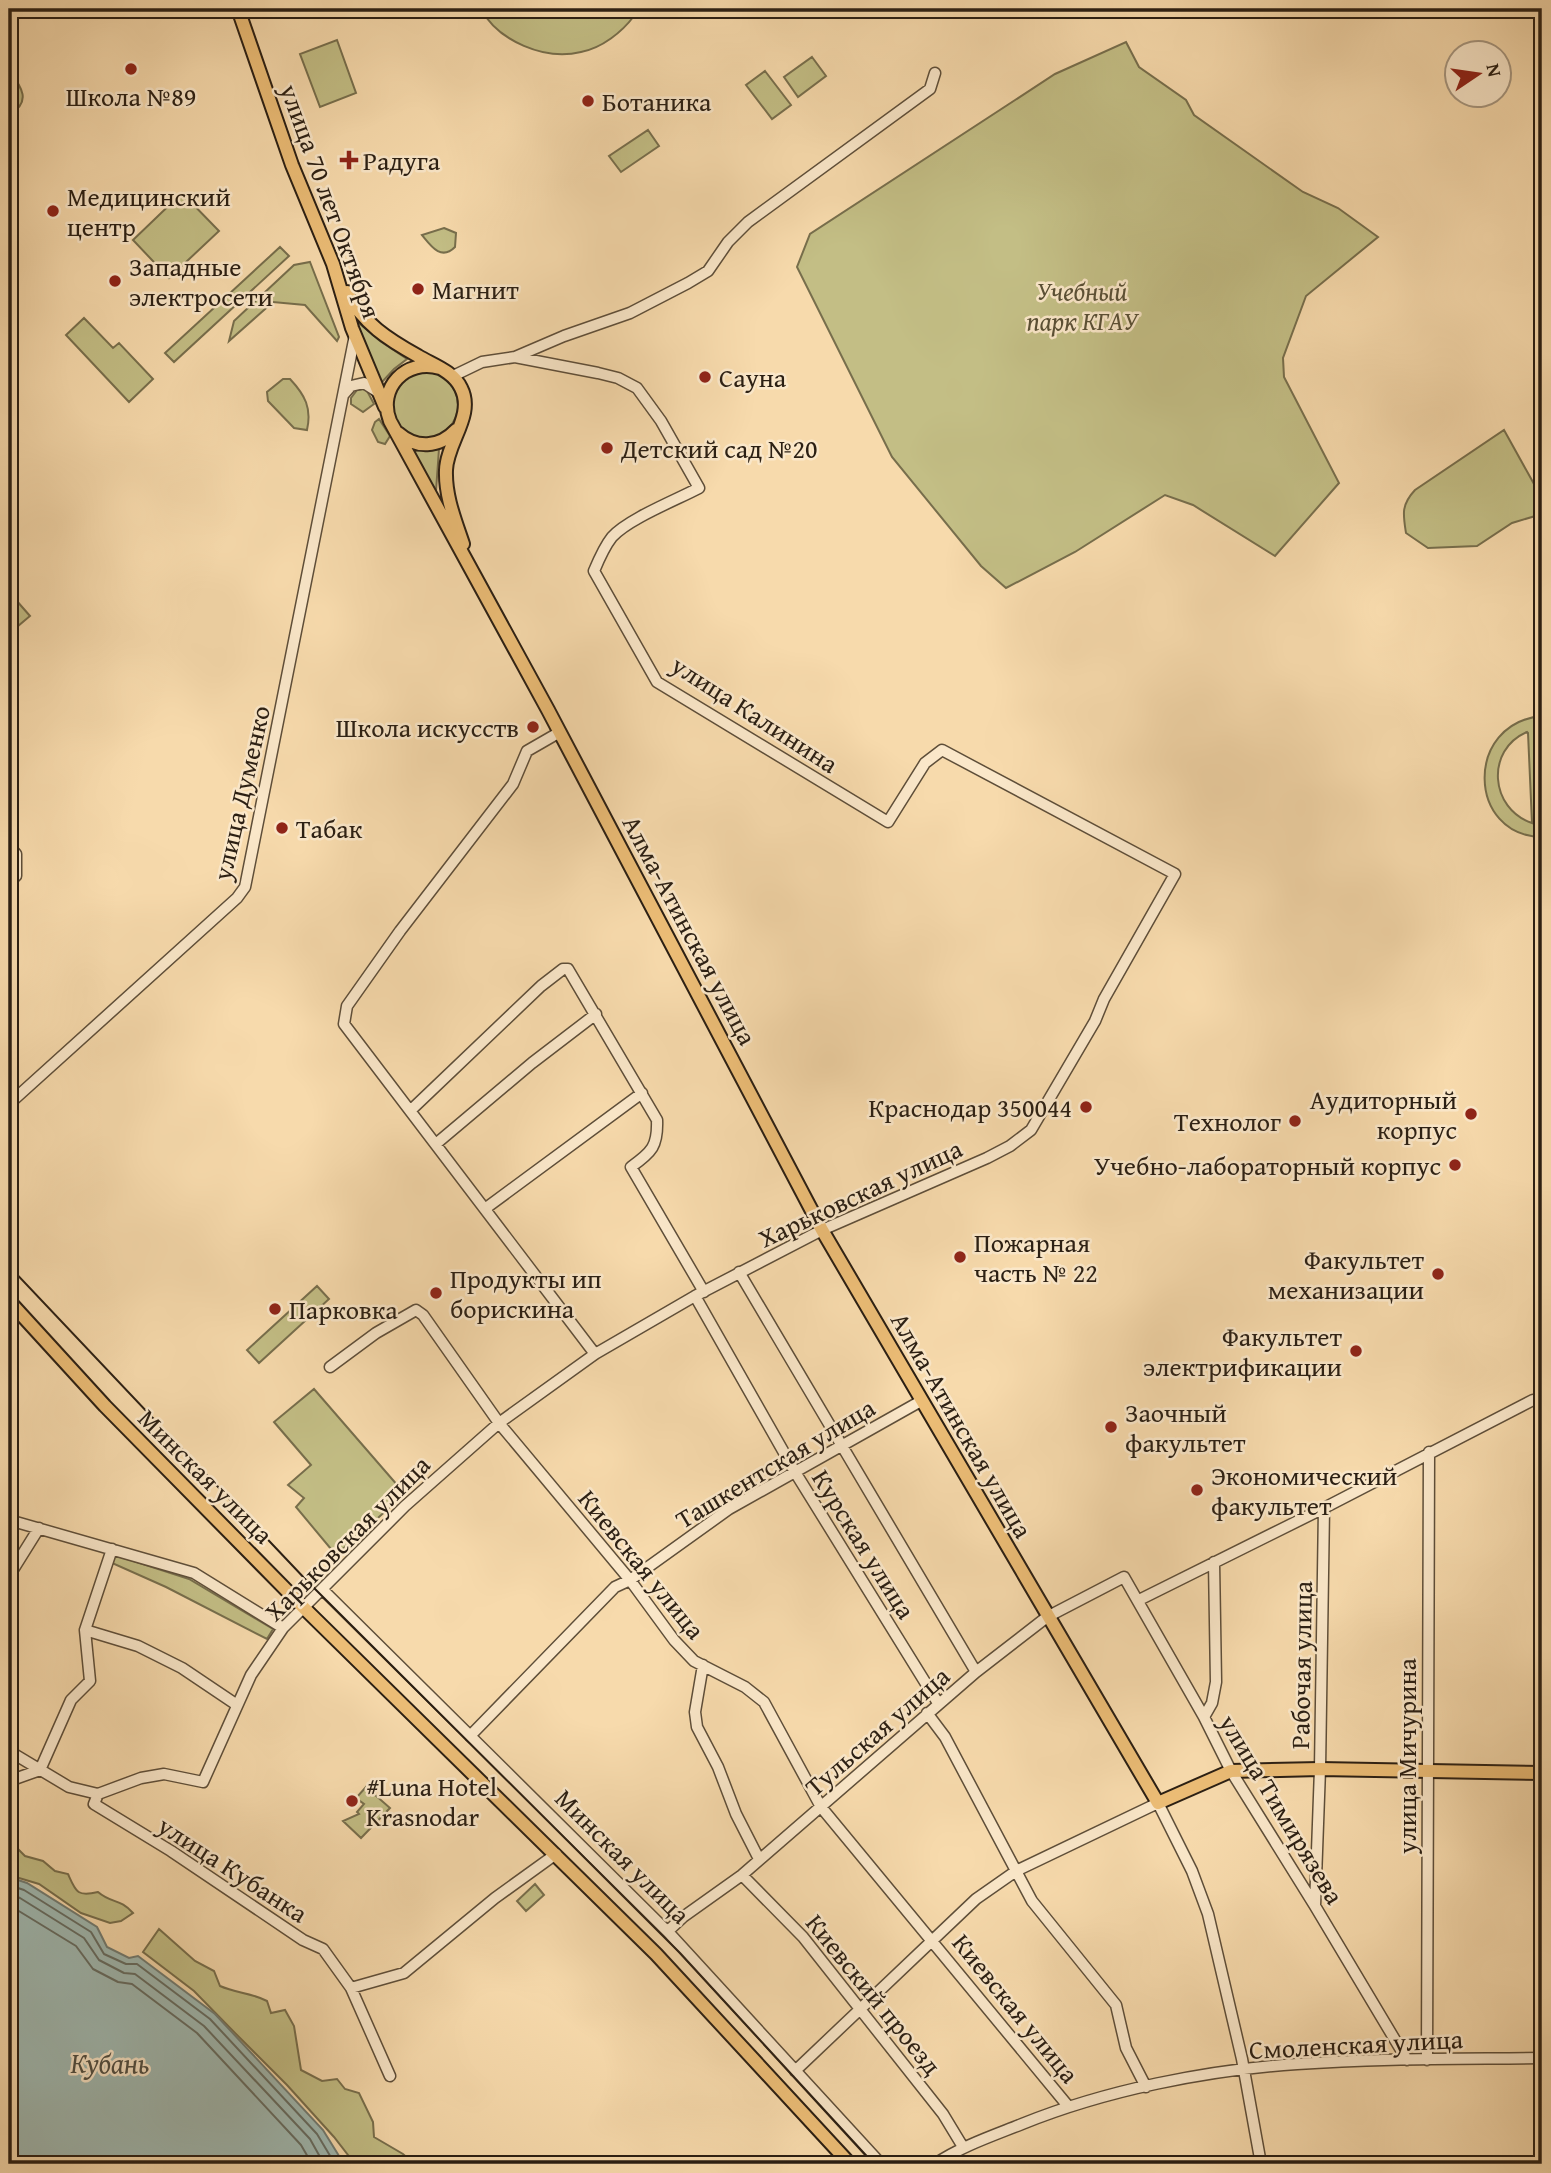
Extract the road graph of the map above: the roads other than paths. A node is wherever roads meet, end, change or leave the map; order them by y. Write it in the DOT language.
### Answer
graph roads {
  1 [pos="238,9"];
  2 [pos="935,73"];
  3 [pos="333,264"];
  4 [pos="363,317"];
  5 [pos="353,332"];
  6 [pos="515,357"];
  7 [pos="440,368"];
  8 [pos="453,376"];
  9 [pos="379,392"];
  10 [pos="344,394"];
  11 [pos="385,407"];
  12 [pos="462,421"];
  13 [pos="396,431"];
  14 [pos="471,570"];
  15 [pos="560,732"];
  16 [pos="9,846"];
  17 [pos="1175,874"];
  18 [pos="9,881"];
  19 [pos="596,1014"];
  20 [pos="642,1093"];
  21 [pos="9,1104"];
  22 [pos="411,1110"];
  23 [pos="437,1143"];
  24 [pos="486,1208"];
  25 [pos="822,1230"];
  26 [pos="739,1272"];
  27 [pos="699,1294"];
  28 [pos="9,1301"];
  29 [pos="595,1354"];
  30 [pos="330,1367"];
  31 [pos="1533,1400"];
  32 [pos="921,1401"];
  33 [pos="499,1423"];
  34 [pos="841,1446"];
  35 [pos="1429,1452"];
  36 [pos="795,1472"];
  37 [pos="1324,1508"];
  38 [pos="9,1520"];
  39 [pos="39,1528"];
  40 [pos="112,1549"];
  41 [pos="1214,1562"];
  42 [pos="9,1576"];
  43 [pos="1124,1577"];
  44 [pos="630,1580"];
  45 [pos="323,1590"];
  46 [pos="1139,1600"];
  47 [pos="304,1608"];
  48 [pos="1047,1617"];
  49 [pos="283,1628"];
  50 [pos="85,1630"];
  51 [pos="703,1665"];
  52 [pos="976,1672"];
  53 [pos="938,1703"];
  54 [pos="237,1705"];
  55 [pos="927,1713"];
  56 [pos="1204,1717"];
  57 [pos="470,1735"];
  58 [pos="9,1751"];
  59 [pos="1320,1769"];
  60 [pos="40,1770"];
  61 [pos="1427,1770"];
  62 [pos="1231,1771"];
  63 [pos="1542,1773"];
  64 [pos="9,1782"];
  65 [pos="98,1794"];
  66 [pos="1157,1803"];
  67 [pos="821,1807"];
  68 [pos="556,1854"];
  69 [pos="759,1859"];
  70 [pos="1016,1871"];
  71 [pos="742,1875"];
  72 [pos="1315,1906"];
  73 [pos="667,1931"];
  74 [pos="934,1941"];
  75 [pos="351,1988"];
  76 [pos="860,2008"];
  77 [pos="1542,2058"];
  78 [pos="1407,2060"];
  79 [pos="1427,2060"];
  80 [pos="1244,2070"];
  81 [pos="795,2071"];
  82 [pos="390,2076"];
  83 [pos="1146,2087"];
  84 [pos="1068,2106"];
  85 [pos="963,2147"];
  86 [pos="850,2164"];
  87 [pos="881,2164"];
  88 [pos="935,2164"];
  89 [pos="1261,2164"];
  1 -- 3 [label="main road, улица 70 лет Октября"];
  2 -- 6 [label="street"];
  3 -- 4 [label="main road"];
  3 -- 5 [label="main road, улица 70 лет Октября"];
  4 -- 5 [label="main road"];
  4 -- 7 [label="main road"];
  5 -- 9 [label="main road, улица 70 лет Октября"];
  5 -- 10 [label="street, улица Думенко"];
  6 -- 8 [label="street"];
  6 -- 17 [label="street, улица Калинина"];
  7 -- 8 [label="main road"];
  7 -- 11 [label="main road"];
  8 -- 12 [label="main road, Алма-Атинская улица"];
  9 -- 10 [label="street"];
  9 -- 11 [label="main road, улица 70 лет Октября"];
  10 -- 21 [label="street, улица Думенко"];
  11 -- 13 [label="main road, Алма-Атинская улица"];
  12 -- 13 [label="main road"];
  12 -- 14 [label="main road, Алма-Атинская улица"];
  13 -- 14 [label="main road, Алма-Атинская улица"];
  14 -- 15 [label="main road, Алма-Атинская улица"];
  15 -- 22 [label="street"];
  15 -- 25 [label="main road, Алма-Атинская улица"];
  16 -- 18 [label="street"];
  17 -- 25 [label="street, Харьковская улица"];
  19 -- 20 [label="street"];
  19 -- 22 [label="street"];
  19 -- 23 [label="street"];
  20 -- 24 [label="street"];
  20 -- 27 [label="street, Курская улица"];
  22 -- 23 [label="street"];
  23 -- 24 [label="street"];
  24 -- 29 [label="street"];
  25 -- 26 [label="street, Харьковская улица"];
  25 -- 32 [label="main road, Алма-Атинская улица"];
  26 -- 27 [label="street, Харьковская улица"];
  26 -- 34 [label="street"];
  27 -- 29 [label="street, Харьковская улица"];
  27 -- 36 [label="street, Курская улица"];
  28 -- 47 [label="main road, Минская улица"];
  29 -- 33 [label="street, Харьковская улица"];
  30 -- 33 [label="street, Киевская улица"];
  31 -- 35 [label="street"];
  32 -- 34 [label="street, Ташкентская улица"];
  32 -- 48 [label="main road, Алма-Атинская улица"];
  33 -- 44 [label="street, Киевская улица"];
  33 -- 45 [label="street, Харьковская улица"];
  34 -- 36 [label="street, Ташкентская улица"];
  34 -- 52 [label="street"];
  35 -- 37 [label="street"];
  35 -- 61 [label="street, улица Мичурина"];
  36 -- 44 [label="street, Ташкентская улица"];
  36 -- 53 [label="street, Курская улица"];
  37 -- 41 [label="street"];
  37 -- 59 [label="street, Рабочая улица"];
  38 -- 39 [label="street"];
  39 -- 40 [label="street"];
  39 -- 42 [label="street"];
  40 -- 49 [label="street"];
  40 -- 50 [label="street"];
  41 -- 46 [label="street"];
  41 -- 56 [label="street"];
  43 -- 46 [label="street, улица Тимирязева"];
  43 -- 48 [label="street, Тульская улица"];
  44 -- 51 [label="street, Киевская улица"];
  44 -- 57 [label="street, Ташкентская улица"];
  45 -- 47 [label="street, Харьковская улица"];
  45 -- 57 [label="street, Минская улица"];
  46 -- 56 [label="street, улица Тимирязева"];
  47 -- 49 [label="street, Харьковская улица"];
  47 -- 68 [label="main road, Минская улица"];
  48 -- 52 [label="street, Тульская улица"];
  48 -- 66 [label="main road, Алма-Атинская улица"];
  49 -- 54 [label="street, Харьковская улица"];
  50 -- 54 [label="street"];
  50 -- 60 [label="street"];
  51 -- 67 [label="street, Киевская улица"];
  51 -- 69 [label="street"];
  52 -- 53 [label="street, Тульская улица"];
  53 -- 55 [label="street, Тульская улица"];
  54 -- 65 [label="street, Харьковская улица"];
  55 -- 67 [label="street, Тульская улица"];
  55 -- 70 [label="street"];
  56 -- 62 [label="street, улица Тимирязева"];
  57 -- 73 [label="street, Минская улица"];
  58 -- 60 [label="street"];
  59 -- 61 [label="main road"];
  59 -- 62 [label="main road"];
  59 -- 72 [label="street, Рабочая улица"];
  60 -- 64 [label="street"];
  60 -- 65 [label="street"];
  61 -- 63 [label="main road"];
  61 -- 79 [label="street, улица Мичурина"];
  62 -- 66 [label="main road"];
  62 -- 72 [label="street, улица Тимирязева"];
  65 -- 75 [label="street, улица Кубанка"];
  66 -- 70 [label="street"];
  66 -- 80 [label="street, Алма-Атинская улица"];
  67 -- 69 [label="street, Тульская улица"];
  67 -- 74 [label="street, Киевская улица"];
  68 -- 75 [label="street, Минская улица"];
  68 -- 86 [label="main road, Минская улица"];
  69 -- 71 [label="street, Тульская улица"];
  70 -- 74 [label="street"];
  70 -- 83 [label="street"];
  71 -- 73 [label="street, Тульская улица"];
  71 -- 76 [label="street, Киевский проезд"];
  72 -- 78 [label="street, улица Тимирязева"];
  73 -- 81 [label="street, Минская улица"];
  74 -- 76 [label="street"];
  74 -- 84 [label="street, Киевская улица"];
  75 -- 82 [label="street, улица Кубанка"];
  76 -- 81 [label="street"];
  76 -- 85 [label="street, Киевский проезд"];
  77 -- 79 [label="street, Смоленская улица"];
  78 -- 79 [label="street, Смоленская улица"];
  78 -- 80 [label="street, Смоленская улица"];
  80 -- 83 [label="street, Смоленская улица"];
  80 -- 89 [label="street, Алма-Атинская улица"];
  81 -- 87 [label="street, Минская улица"];
  83 -- 84 [label="street, Смоленская улица"];
  84 -- 85 [label="street, Смоленская улица"];
  85 -- 88 [label="street, Смоленская улица"];
}
